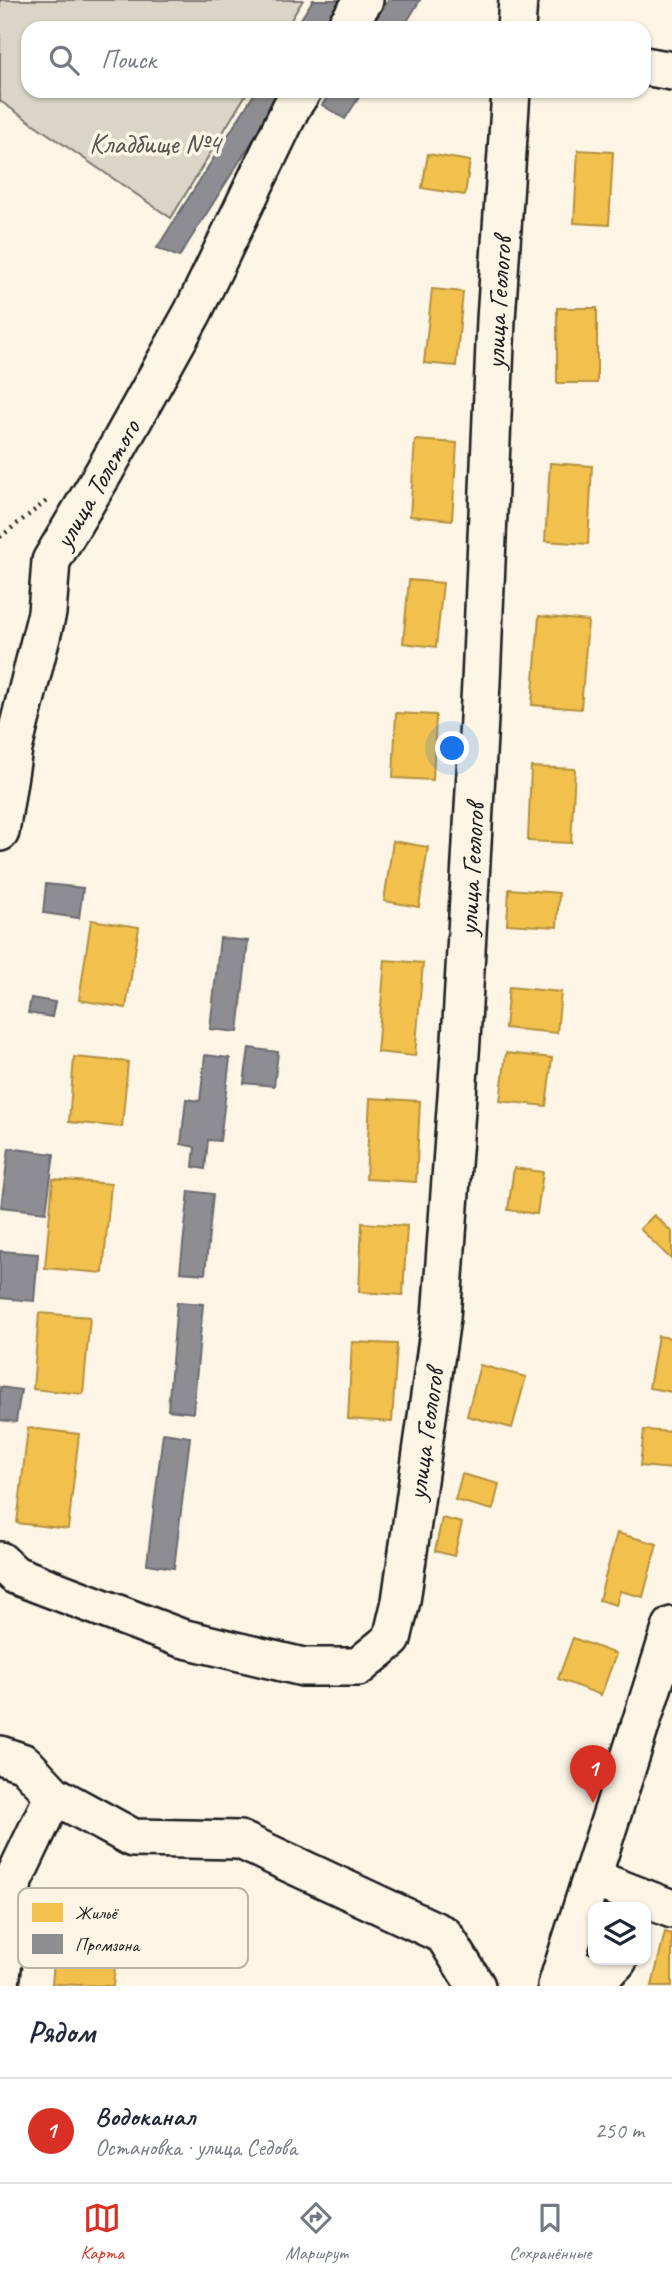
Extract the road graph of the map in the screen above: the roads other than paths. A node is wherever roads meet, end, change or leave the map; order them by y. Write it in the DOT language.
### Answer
graph roads {
  1 [pos="364,0"];
  2 [pos="518,0"];
  3 [pos="350,21"];
  4 [pos="516,21"];
  5 [pos="651,67"];
  6 [pos="672,71"];
  7 [pos="297,98"];
  8 [pos="511,98"];
  9 [pos="0,832"];
  10 [pos="0,1561"];
  11 [pos="672,1626"];
  12 [pos="0,1755"];
  13 [pos="54,1795"];
  14 [pos="611,1891"];
  15 [pos="672,1909"];
  16 [pos="614,1965"];
  17 [pos="560,1978"];
  18 [pos="0,1984"];
  19 [pos="475,1986"];
  1 -- 3 [label="street"];
  2 -- 4 [label="street"];
  5 -- 6 [label="street"];
  7 -- 9 [label="street, улица Толстого"];
  8 -- 10 [label="street, улица Геологов"];
  11 -- 14 [label="street"];
  12 -- 13 [label="street"];
  13 -- 18 [label="street"];
  13 -- 19 [label="street"];
  14 -- 15 [label="street"];
  14 -- 17 [label="street"];
  16 -- 17 [label="street"];
}
